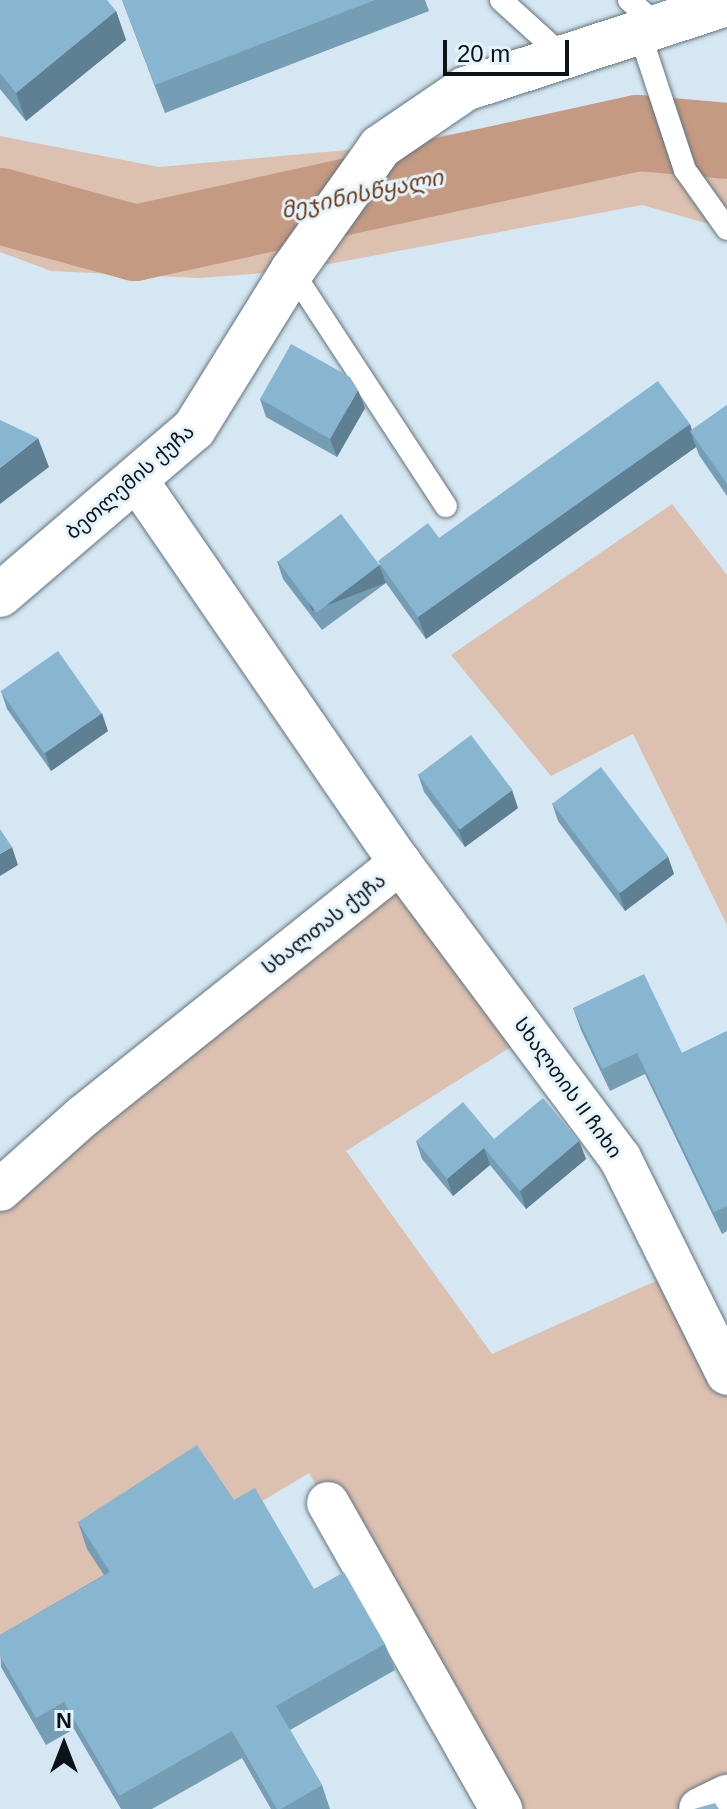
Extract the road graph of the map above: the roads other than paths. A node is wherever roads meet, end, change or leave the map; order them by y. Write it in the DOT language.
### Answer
graph roads {
  1 [pos="501,0"];
  2 [pos="727,4"];
  3 [pos="643,20"];
  4 [pos="566,59"];
  5 [pos="727,229"];
  6 [pos="292,271"];
  7 [pos="136,479"];
  8 [pos="446,506"];
  9 [pos="0,595"];
  10 [pos="400,863"];
  11 [pos="0,1190"];
  12 [pos="724,1362"];
  13 [pos="328,1503"];
  14 [pos="727,1796"];
  15 [pos="501,1809"];
  16 [pos="700,1809"];
  1 -- 4 [label="lane"];
  2 -- 3 [label="street"];
  3 -- 4 [label="street"];
  3 -- 5 [label="lane"];
  4 -- 6 [label="street, ბეთლემის ქუჩა"];
  6 -- 7 [label="street, ბეთლემის ქუჩა"];
  6 -- 8 [label="lane"];
  7 -- 9 [label="street, ბეთლემის ქუჩა"];
  7 -- 10 [label="street, სხალთას ქუჩა"];
  10 -- 11 [label="street, სხალთას ქუჩა"];
  10 -- 12 [label="street, სხალთის II ჩიხი"];
  13 -- 15 [label="street"];
  14 -- 16 [label="street"];
}
